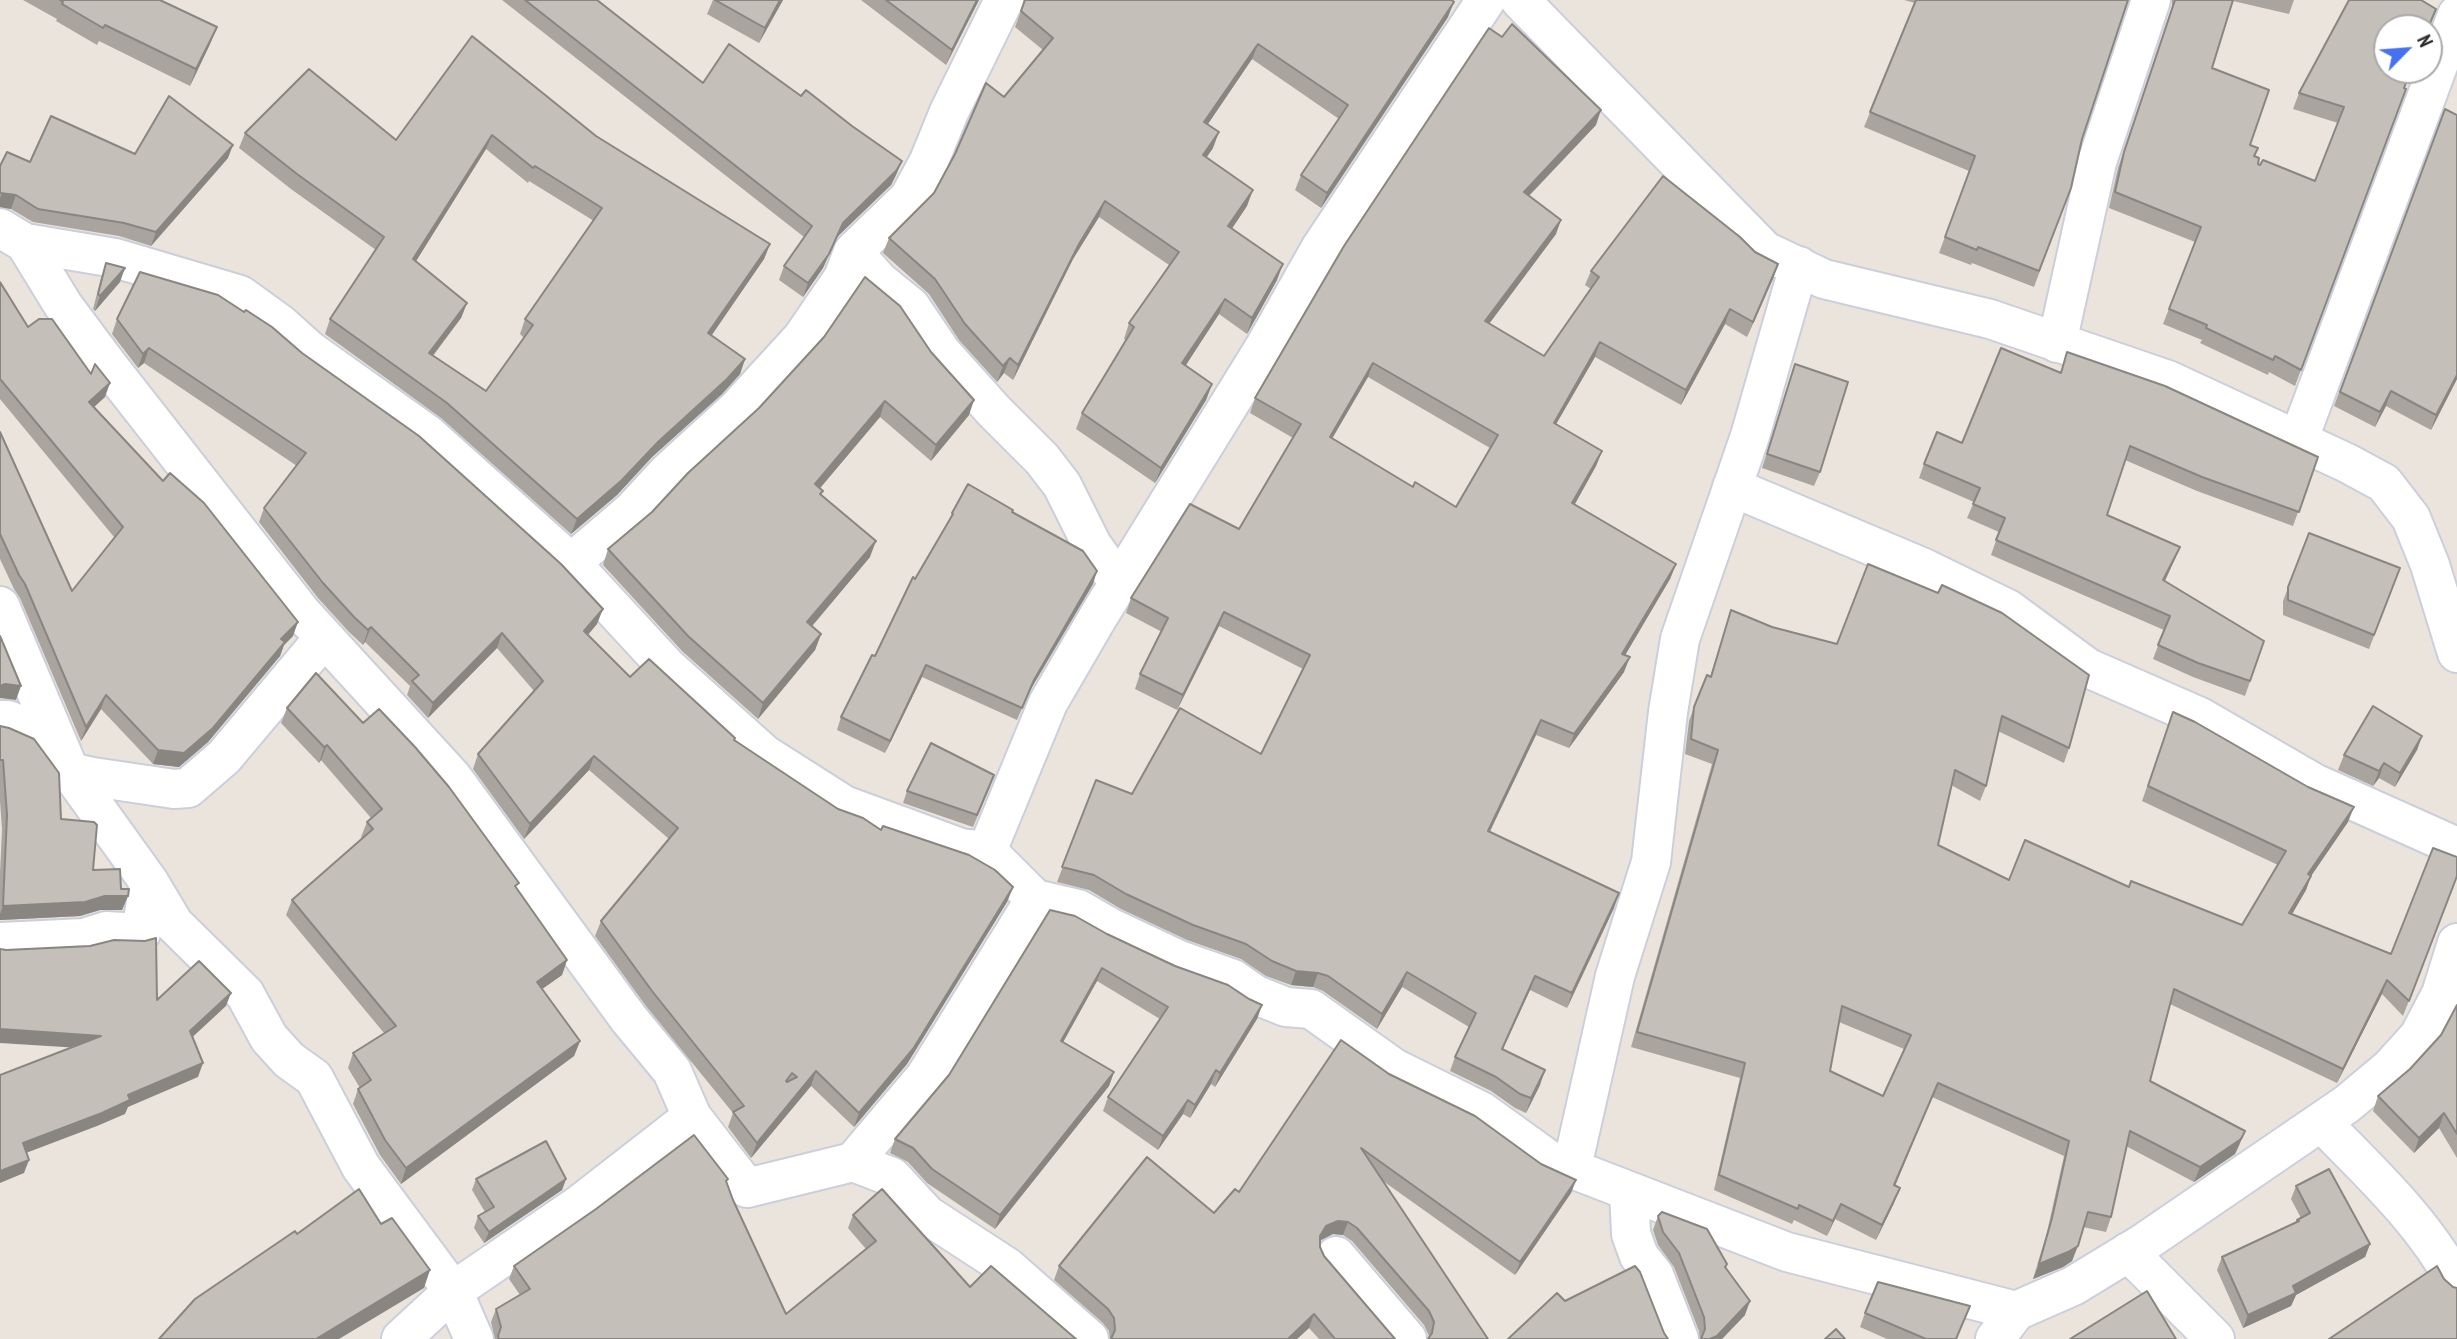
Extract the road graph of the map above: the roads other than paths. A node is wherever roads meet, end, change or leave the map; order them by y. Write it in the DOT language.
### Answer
graph roads {
  1 [pos="1004,0"];
  2 [pos="1486,0"];
  3 [pos="1520,0"];
  4 [pos="2151,0"];
  5 [pos="2457,15"];
  6 [pos="13,236"];
  7 [pos="853,252"];
  8 [pos="1799,267"];
  9 [pos="2057,343"];
  10 [pos="2298,441"];
  11 [pos="1732,487"];
  12 [pos="2423,547"];
  13 [pos="2457,562"];
  14 [pos="571,563"];
  15 [pos="1119,583"];
  16 [pos="0,606"];
  17 [pos="324,638"];
  18 [pos="2457,653"];
  19 [pos="0,720"];
  20 [pos="70,772"];
  21 [pos="2457,847"];
  22 [pos="987,851"];
  23 [pos="149,882"];
  24 [pos="1035,899"];
  25 [pos="0,942"];
  26 [pos="2457,943"];
  27 [pos="692,1117"];
  28 [pos="2321,1122"];
  29 [pos="853,1162"];
  30 [pos="1572,1167"];
  31 [pos="1629,1191"];
  32 [pos="2128,1252"];
  33 [pos="1336,1256"];
  34 [pos="2457,1284"];
  35 [pos="453,1291"];
  36 [pos="2006,1325"];
  37 [pos="401,1339"];
  38 [pos="474,1339"];
  39 [pos="1089,1339"];
  40 [pos="1408,1339"];
  41 [pos="1679,1339"];
  42 [pos="2215,1339"];
  1 -- 7 [label="street"];
  2 -- 15 [label="street"];
  3 -- 8 [label="street"];
  4 -- 9 [label="street"];
  5 -- 10 [label="street"];
  6 -- 14 [label="street"];
  6 -- 17 [label="street"];
  7 -- 14 [label="street"];
  7 -- 15 [label="street"];
  8 -- 9 [label="street"];
  8 -- 11 [label="street"];
  9 -- 10 [label="street"];
  10 -- 12 [label="street"];
  11 -- 21 [label="street"];
  11 -- 30 [label="street"];
  12 -- 13 [label="street"];
  12 -- 18 [label="street"];
  14 -- 22 [label="street"];
  15 -- 22 [label="street"];
  16 -- 20 [label="street"];
  17 -- 20 [label="street"];
  17 -- 27 [label="street"];
  19 -- 20 [label="street"];
  20 -- 23 [label="street"];
  22 -- 24 [label="street"];
  23 -- 25 [label="street"];
  23 -- 35 [label="street"];
  24 -- 29 [label="street"];
  24 -- 30 [label="street"];
  26 -- 28 [label="street"];
  27 -- 29 [label="street"];
  27 -- 35 [label="street"];
  28 -- 32 [label="street"];
  28 -- 34 [label="street"];
  29 -- 39 [label="street"];
  30 -- 31 [label="street"];
  31 -- 36 [label="street"];
  31 -- 41 [label="street"];
  32 -- 36 [label="street"];
  32 -- 42 [label="street"];
  33 -- 40 [label="street"];
  35 -- 37 [label="street"];
  35 -- 38 [label="street"];
}
